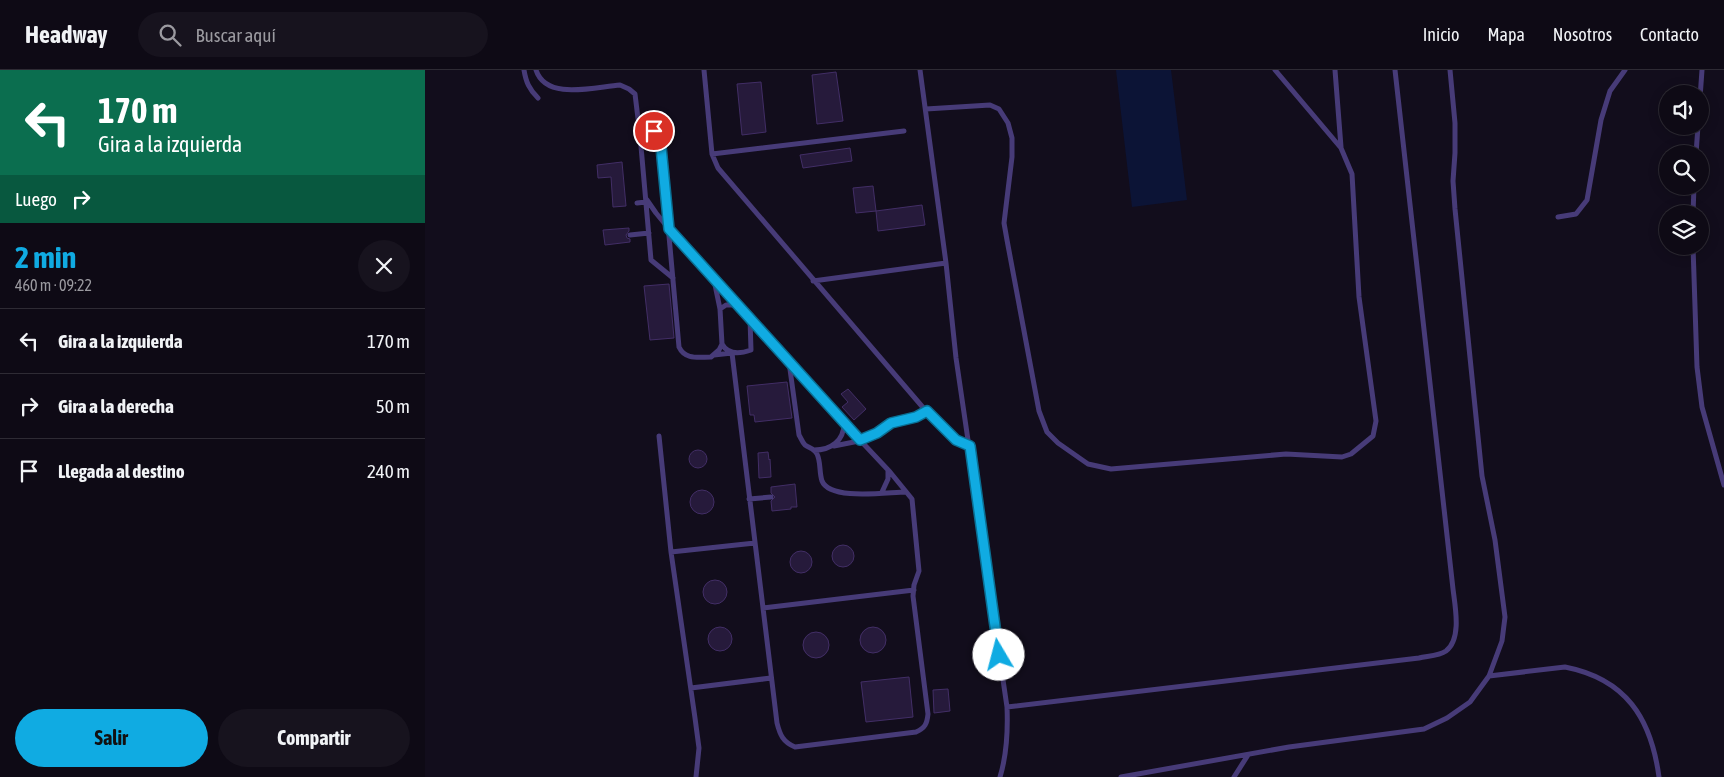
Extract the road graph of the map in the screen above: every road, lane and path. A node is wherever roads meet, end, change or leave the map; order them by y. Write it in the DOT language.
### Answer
graph roads {
  1 [pos="524,70"];
  2 [pos="536,70"];
  3 [pos="703,70"];
  4 [pos="920,70"];
  5 [pos="1275,70"];
  6 [pos="1335,70"];
  7 [pos="1395,70"];
  8 [pos="1450,70"];
  9 [pos="1625,70"];
  10 [pos="1702,70"];
  11 [pos="1701,85"];
  12 [pos="538,98"];
  13 [pos="926,109"];
  14 [pos="638,118"];
  15 [pos="904,131"];
  16 [pos="1341,148"];
  17 [pos="712,154"];
  18 [pos="646,200"];
  19 [pos="637,202"];
  20 [pos="1558,217"];
  21 [pos="669,229"];
  22 [pos="649,233"];
  23 [pos="630,235"];
  24 [pos="1693,255"];
  25 [pos="947,263"];
  26 [pos="673,278"];
  27 [pos="714,280"];
  28 [pos="813,280"];
  29 [pos="738,306"];
  30 [pos="719,309"];
  31 [pos="750,320"];
  32 [pos="722,344"];
  33 [pos="732,353"];
  34 [pos="714,356"];
  35 [pos="789,362"];
  36 [pos="927,411"];
  37 [pos="844,423"];
  38 [pos="659,436"];
  39 [pos="860,440"];
  40 [pos="970,446"];
  41 [pos="831,447"];
  42 [pos="814,450"];
  43 [pos="888,470"];
  44 [pos="1724,485"];
  45 [pos="882,492"];
  46 [pos="906,492"];
  47 [pos="771,497"];
  48 [pos="749,500"];
  49 [pos="755,543"];
  50 [pos="671,552"];
  51 [pos="914,590"];
  52 [pos="763,608"];
  53 [pos="1489,676"];
  54 [pos="771,678"];
  55 [pos="691,688"];
  56 [pos="1007,707"];
  57 [pos="1247,755"];
  58 [pos="696,777"];
  59 [pos="1000,777"];
  60 [pos="1121,777"];
  61 [pos="1234,777"];
  62 [pos="1659,777"];
  1 -- 12 [label="lane"];
  2 -- 14 [label="lane"];
  3 -- 17 [label="lane"];
  4 -- 13 [label="lane"];
  5 -- 16 [label="lane"];
  6 -- 16 [label="lane"];
  7 -- 56 [label="lane"];
  8 -- 53 [label="lane"];
  9 -- 20 [label="lane"];
  10 -- 11 [label="lane"];
  13 -- 16 [label="lane"];
  13 -- 25 [label="lane"];
  14 -- 18 [label="lane"];
  14 -- 21 [label="lane"];
  15 -- 17 [label="lane"];
  17 -- 28 [label="lane"];
  18 -- 19 [label="lane"];
  18 -- 21 [label="lane"];
  18 -- 22 [label="lane"];
  21 -- 26 [label="lane"];
  21 -- 27 [label="lane"];
  22 -- 23 [label="lane"];
  22 -- 26 [label="lane"];
  24 -- 44 [label="lane"];
  25 -- 28 [label="lane"];
  25 -- 40 [label="lane"];
  26 -- 34 [label="lane"];
  27 -- 29 [label="lane"];
  27 -- 30 [label="lane"];
  28 -- 36 [label="lane"];
  29 -- 30 [label="lane"];
  29 -- 31 [label="lane"];
  30 -- 32 [label="lane"];
  31 -- 33 [label="lane"];
  31 -- 35 [label="lane"];
  32 -- 33 [label="lane"];
  32 -- 34 [label="lane"];
  33 -- 34 [label="lane"];
  33 -- 48 [label="lane"];
  35 -- 37 [label="lane"];
  35 -- 42 [label="lane"];
  36 -- 39 [label="lane"];
  36 -- 40 [label="lane"];
  37 -- 39 [label="lane"];
  37 -- 41 [label="lane"];
  38 -- 50 [label="lane"];
  39 -- 41 [label="lane"];
  39 -- 43 [label="lane"];
  40 -- 56 [label="lane"];
  41 -- 42 [label="lane"];
  42 -- 45 [label="lane"];
  43 -- 45 [label="lane"];
  43 -- 46 [label="lane"];
  45 -- 46 [label="lane"];
  46 -- 51 [label="lane"];
  47 -- 48 [label="lane"];
  48 -- 49 [label="lane"];
  49 -- 50 [label="lane"];
  49 -- 52 [label="lane"];
  50 -- 55 [label="lane"];
  51 -- 52 [label="lane"];
  51 -- 54 [label="lane"];
  52 -- 54 [label="lane"];
  53 -- 57 [label="lane"];
  53 -- 62 [label="lane"];
  54 -- 55 [label="lane"];
  55 -- 58 [label="lane"];
  56 -- 59 [label="lane"];
  57 -- 60 [label="lane"];
  57 -- 61 [label="lane"];
}
